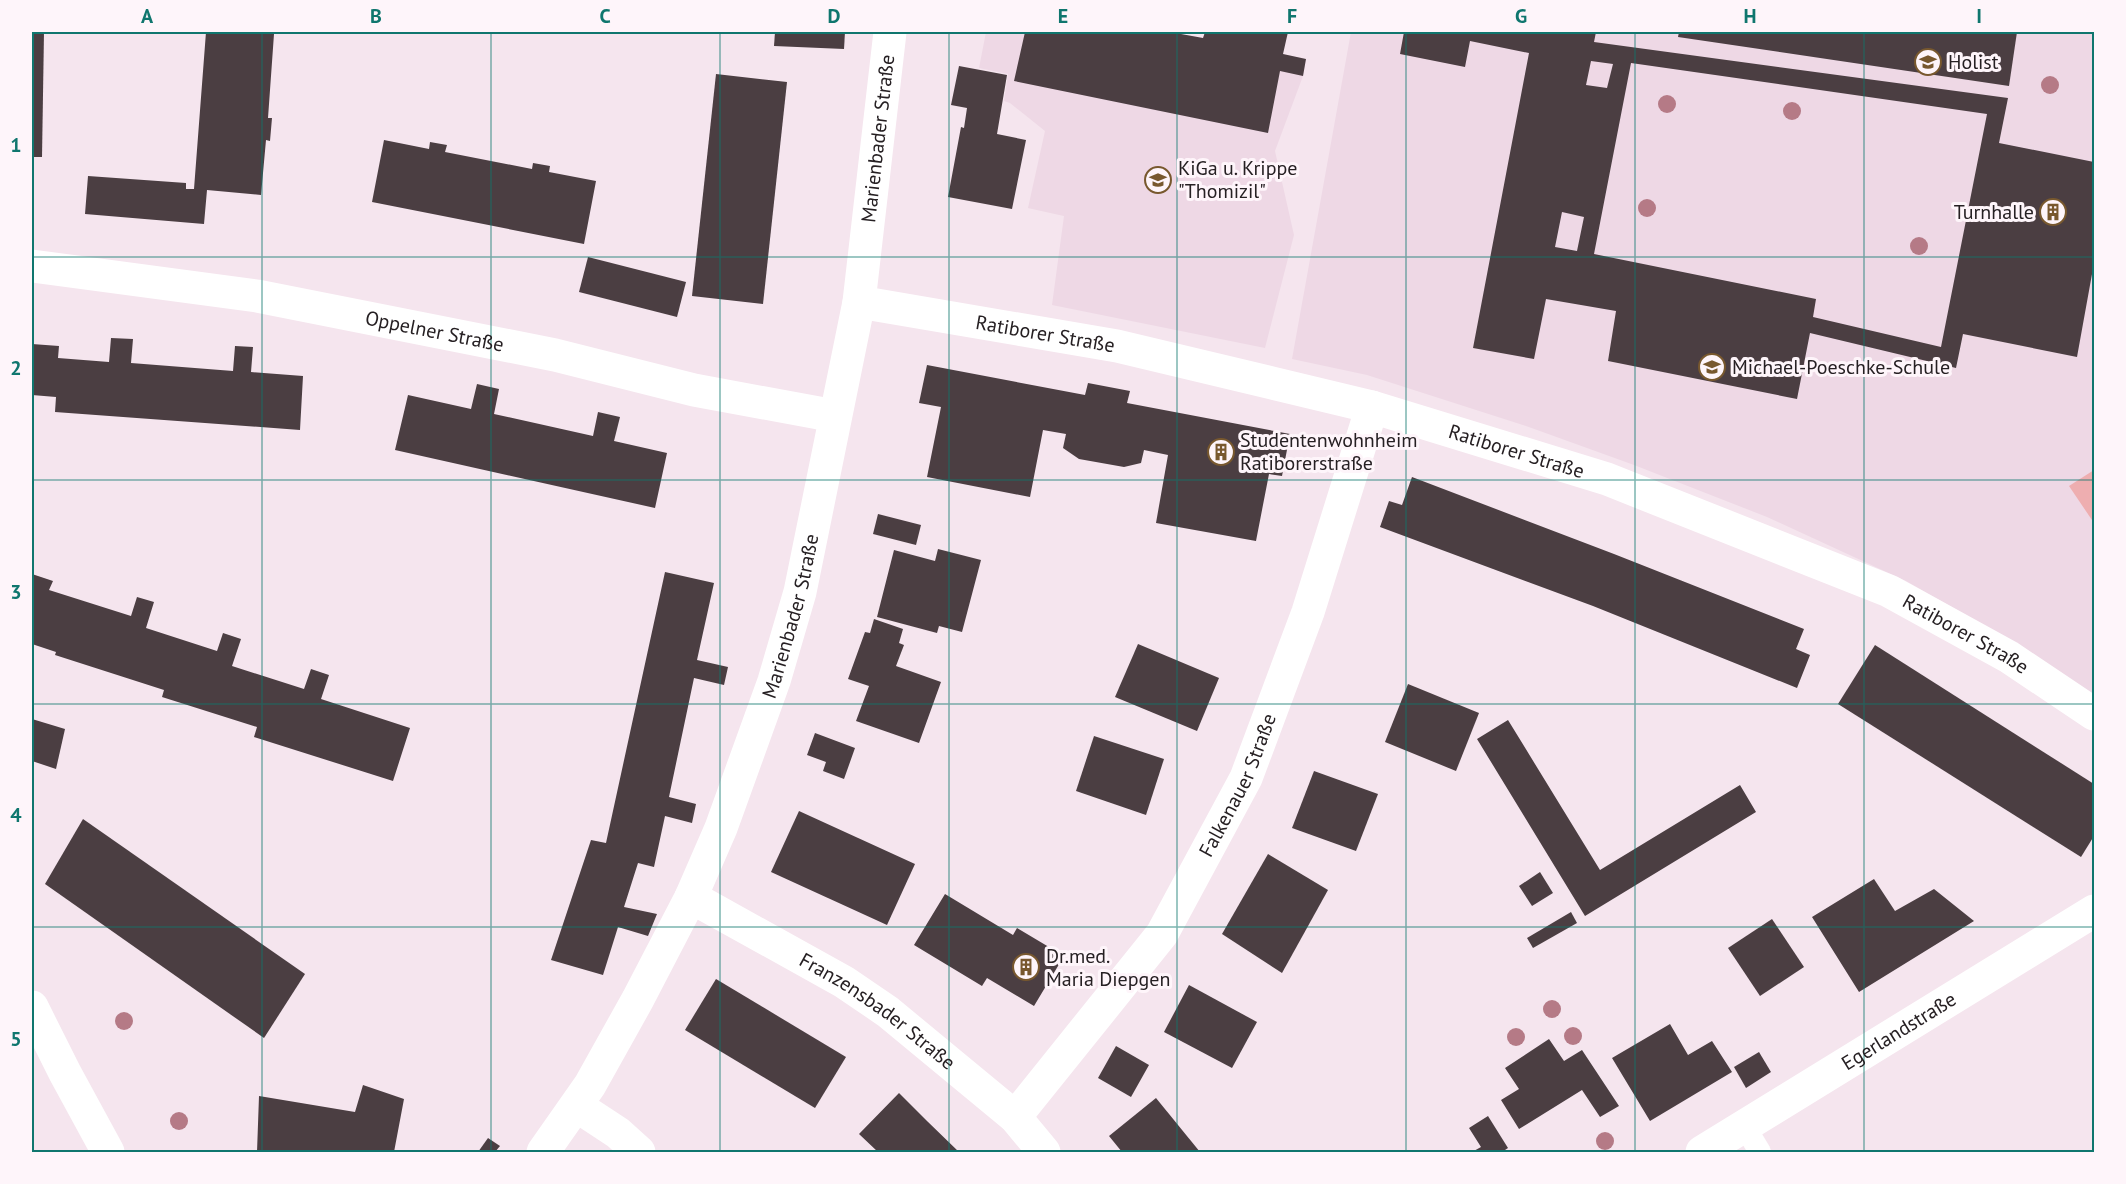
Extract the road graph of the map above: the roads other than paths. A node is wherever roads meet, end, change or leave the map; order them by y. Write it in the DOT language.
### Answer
graph roads {
  1 [pos="890,32"];
  2 [pos="32,266"];
  3 [pos="859,302"];
  4 [pos="1372,406"];
  5 [pos="835,416"];
  6 [pos="2094,714"];
  7 [pos="692,897"];
  8 [pos="2094,911"];
  9 [pos="32,1007"];
  10 [pos="577,1106"];
  11 [pos="1015,1117"];
  12 [pos="1752,1140"];
  13 [pos="108,1152"];
  14 [pos="543,1152"];
  15 [pos="639,1152"];
  16 [pos="1044,1152"];
  17 [pos="1702,1152"];
  1 -- 3 [label="street, Marienbader Straße"];
  2 -- 5 [label="street, Oppelner Straße"];
  3 -- 4 [label="street, Ratiborer Straße"];
  3 -- 5 [label="street, Marienbader Straße"];
  4 -- 6 [label="street, Ratiborer Straße"];
  4 -- 11 [label="street, Falkenauer Straße"];
  5 -- 7 [label="street, Marienbader Straße"];
  7 -- 10 [label="street, Marienbader Straße"];
  7 -- 11 [label="street, Franzensbader Straße"];
  8 -- 12 [label="street, Egerlandstraße"];
  9 -- 13 [label="street"];
  10 -- 14 [label="street, Marienbader Straße"];
  10 -- 15 [label="street"];
  11 -- 16 [label="street, Franzensbader Straße"];
  12 -- 17 [label="street, Egerlandstraße"];
}
